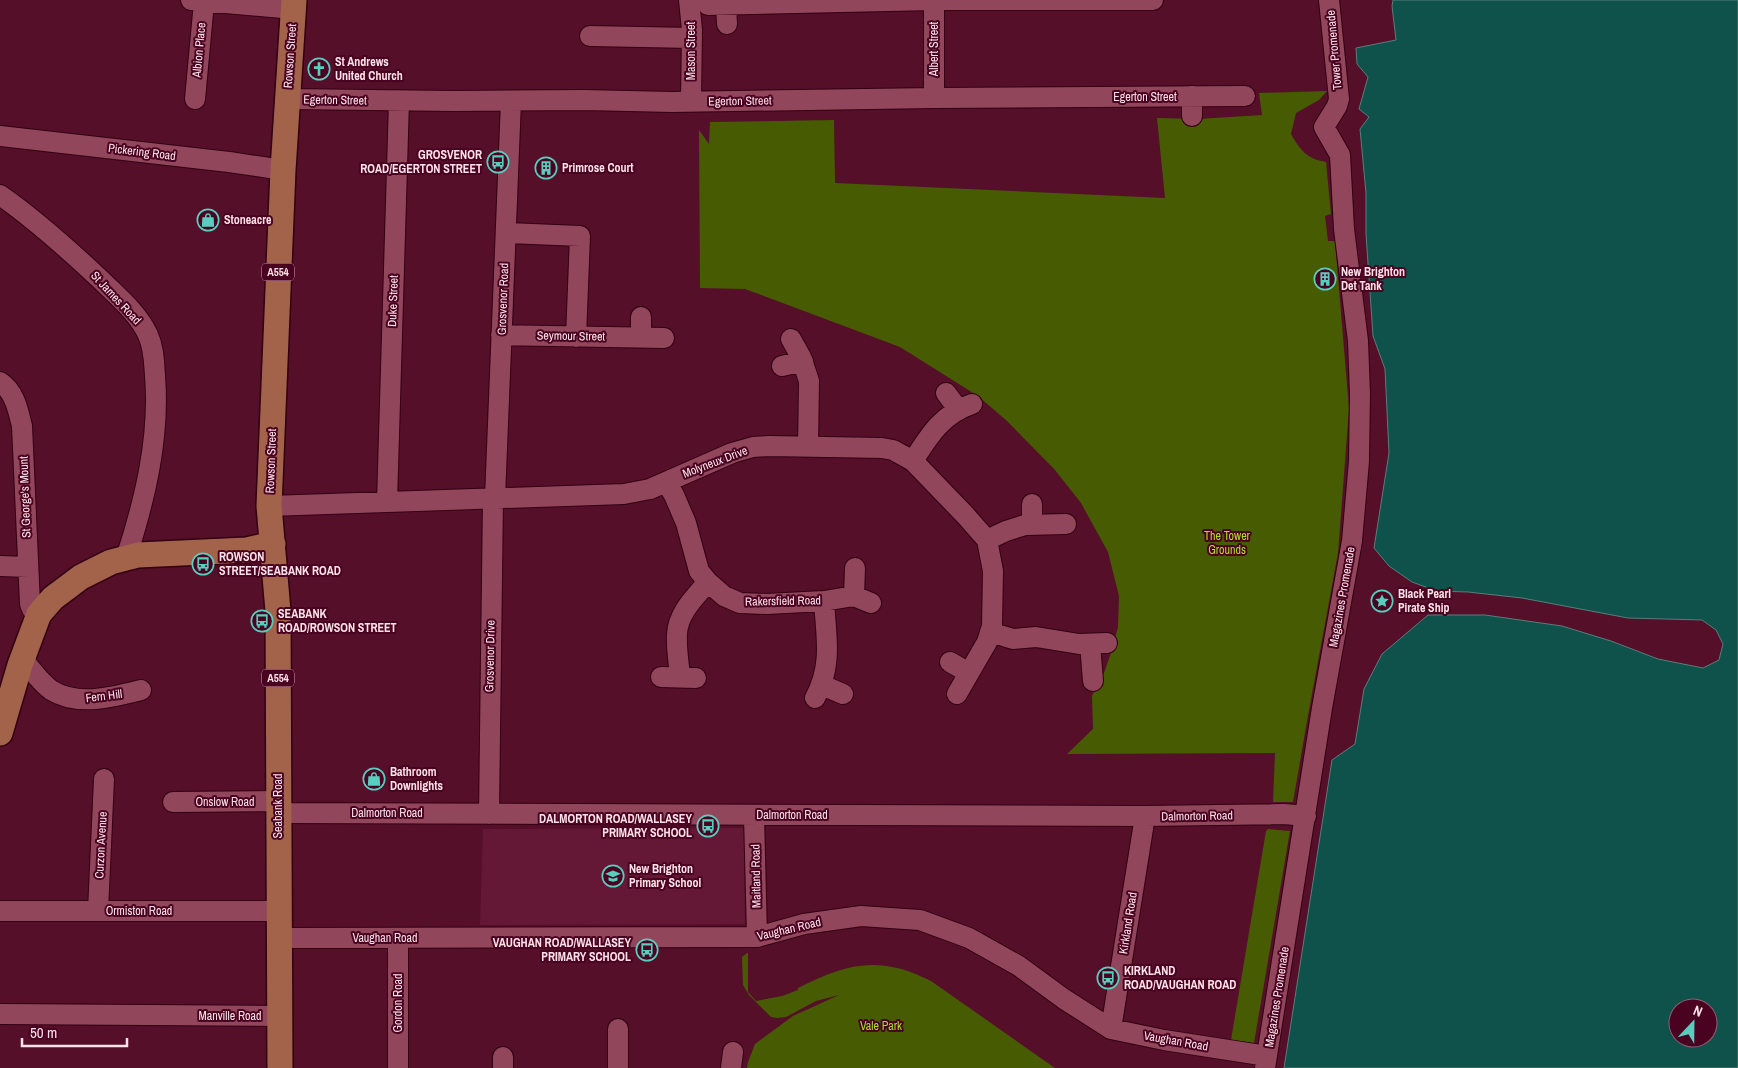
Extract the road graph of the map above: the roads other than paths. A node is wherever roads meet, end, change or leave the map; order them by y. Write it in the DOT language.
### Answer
graph roads {
  1 [pos="934,0"];
  2 [pos="1152,0"];
  3 [pos="1330,0"];
  4 [pos="198,1"];
  5 [pos="294,5"];
  6 [pos="712,9"];
  7 [pos="590,36"];
  8 [pos="692,38"];
  9 [pos="1245,96"];
  10 [pos="934,98"];
  11 [pos="287,99"];
  12 [pos="195,100"];
  13 [pos="399,101"];
  14 [pos="511,101"];
  15 [pos="691,102"];
  16 [pos="1324,127"];
  17 [pos="0,136"];
  18 [pos="283,170"];
  19 [pos="0,195"];
  20 [pos="506,233"];
  21 [pos="641,317"];
  22 [pos="501,335"];
  23 [pos="576,336"];
  24 [pos="641,338"];
  25 [pos="664,338"];
  26 [pos="791,339"];
  27 [pos="803,361"];
  28 [pos="782,366"];
  29 [pos="0,382"];
  30 [pos="958,402"];
  31 [pos="808,447"];
  32 [pos="913,461"];
  33 [pos="666,482"];
  34 [pos="494,498"];
  35 [pos="388,502"];
  36 [pos="1032,504"];
  37 [pos="269,506"];
  38 [pos="1066,524"];
  39 [pos="1032,525"];
  40 [pos="987,540"];
  41 [pos="273,544"];
  42 [pos="126,558"];
  43 [pos="0,566"];
  44 [pos="28,567"];
  45 [pos="855,568"];
  46 [pos="708,582"];
  47 [pos="824,601"];
  48 [pos="39,614"];
  49 [pos="990,632"];
  50 [pos="22,658"];
  51 [pos="950,662"];
  52 [pos="969,673"];
  53 [pos="679,677"];
  54 [pos="1094,681"];
  55 [pos="142,690"];
  56 [pos="843,694"];
  57 [pos="957,694"];
  58 [pos="0,733"];
  59 [pos="104,779"];
  60 [pos="173,802"];
  61 [pos="278,807"];
  62 [pos="489,814"];
  63 [pos="754,814"];
  64 [pos="1145,816"];
  65 [pos="1306,816"];
  66 [pos="0,911"];
  67 [pos="98,911"];
  68 [pos="278,911"];
  69 [pos="757,937"];
  70 [pos="278,938"];
  71 [pos="398,938"];
  72 [pos="0,1014"];
  73 [pos="280,1016"];
  74 [pos="1111,1029"];
  75 [pos="618,1030"];
  76 [pos="1266,1062"];
  77 [pos="280,1068"];
  78 [pos="398,1068"];
  79 [pos="618,1068"];
  1 -- 2 [label="street"];
  1 -- 6 [label="street"];
  1 -- 10 [label="street, Albert Street"];
  3 -- 16 [label="street, Tower Promenade"];
  4 -- 5 [label="street"];
  4 -- 12 [label="street, Albion Place"];
  5 -- 11 [label="main road, Rowson Street / A554"];
  6 -- 8 [label="street, Mason Street"];
  7 -- 8 [label="street"];
  8 -- 15 [label="street, Mason Street"];
  9 -- 10 [label="street, Egerton Street"];
  10 -- 15 [label="street, Egerton Street"];
  11 -- 13 [label="street, Egerton Street"];
  11 -- 18 [label="main road, Rowson Street / A554"];
  13 -- 14 [label="street, Egerton Street"];
  13 -- 35 [label="street, Duke Street"];
  14 -- 15 [label="street, Egerton Street"];
  14 -- 20 [label="street, Grosvenor Road"];
  16 -- 65 [label="street, Magazines Promenade"];
  17 -- 18 [label="street, Pickering Road"];
  18 -- 37 [label="main road, Rowson Street / A554"];
  19 -- 42 [label="street, St James Road"];
  20 -- 22 [label="street, Grosvenor Road"];
  20 -- 23 [label="street"];
  21 -- 24 [label="street"];
  22 -- 23 [label="street, Seymour Street"];
  22 -- 34 [label="street, Grosvenor Road"];
  23 -- 24 [label="street, Seymour Street"];
  24 -- 25 [label="street, Seymour Street"];
  26 -- 27 [label="street"];
  27 -- 28 [label="street"];
  27 -- 31 [label="street"];
  29 -- 44 [label="street, St George's Mount"];
  30 -- 32 [label="street"];
  31 -- 32 [label="street, Molyneux Drive"];
  31 -- 33 [label="street, Molyneux Drive"];
  32 -- 40 [label="street, Molyneux Drive"];
  33 -- 34 [label="street, Molyneux Drive"];
  33 -- 46 [label="street, Rakersfield Road"];
  34 -- 35 [label="street, Molyneux Drive"];
  34 -- 62 [label="street, Grosvenor Drive"];
  35 -- 37 [label="street, Molyneux Drive"];
  36 -- 39 [label="street"];
  37 -- 41 [label="main road, Rowson Street / A554"];
  38 -- 39 [label="street"];
  39 -- 40 [label="street"];
  40 -- 49 [label="street"];
  41 -- 42 [label="main road"];
  41 -- 61 [label="main road, Seabank Road / A554"];
  42 -- 48 [label="main road"];
  43 -- 44 [label="street"];
  44 -- 48 [label="street, St George's Mount"];
  45 -- 47 [label="street, Rakersfield Road"];
  46 -- 47 [label="street, Rakersfield Road"];
  46 -- 53 [label="street"];
  47 -- 56 [label="street"];
  48 -- 50 [label="main road"];
  49 -- 52 [label="street"];
  49 -- 54 [label="street"];
  50 -- 55 [label="street, Fern Hill"];
  50 -- 58 [label="main road"];
  51 -- 52 [label="street"];
  52 -- 57 [label="street"];
  59 -- 67 [label="street, Curzon Avenue"];
  60 -- 61 [label="street, Onslow Road"];
  61 -- 62 [label="street, Dalmorton Road"];
  61 -- 68 [label="main road, Seabank Road / A554"];
  62 -- 63 [label="street, Dalmorton Road"];
  63 -- 64 [label="street, Dalmorton Road"];
  63 -- 69 [label="street, Maitland Road"];
  64 -- 65 [label="street, Dalmorton Road"];
  64 -- 74 [label="street, Kirkland Road"];
  65 -- 76 [label="street, Magazines Promenade"];
  66 -- 67 [label="street, Ormiston Road"];
  67 -- 68 [label="street, Ormiston Road"];
  68 -- 70 [label="main road, Seabank Road / A554"];
  69 -- 71 [label="street, Vaughan Road"];
  69 -- 74 [label="street, Vaughan Road"];
  70 -- 71 [label="street, Vaughan Road"];
  70 -- 73 [label="main road, Seabank Road / A554"];
  71 -- 78 [label="street, Gordon Road"];
  72 -- 73 [label="street, Manville Road"];
  73 -- 77 [label="main road, Seabank Road / A554"];
  74 -- 76 [label="street, Vaughan Road"];
  75 -- 79 [label="street"];
}
